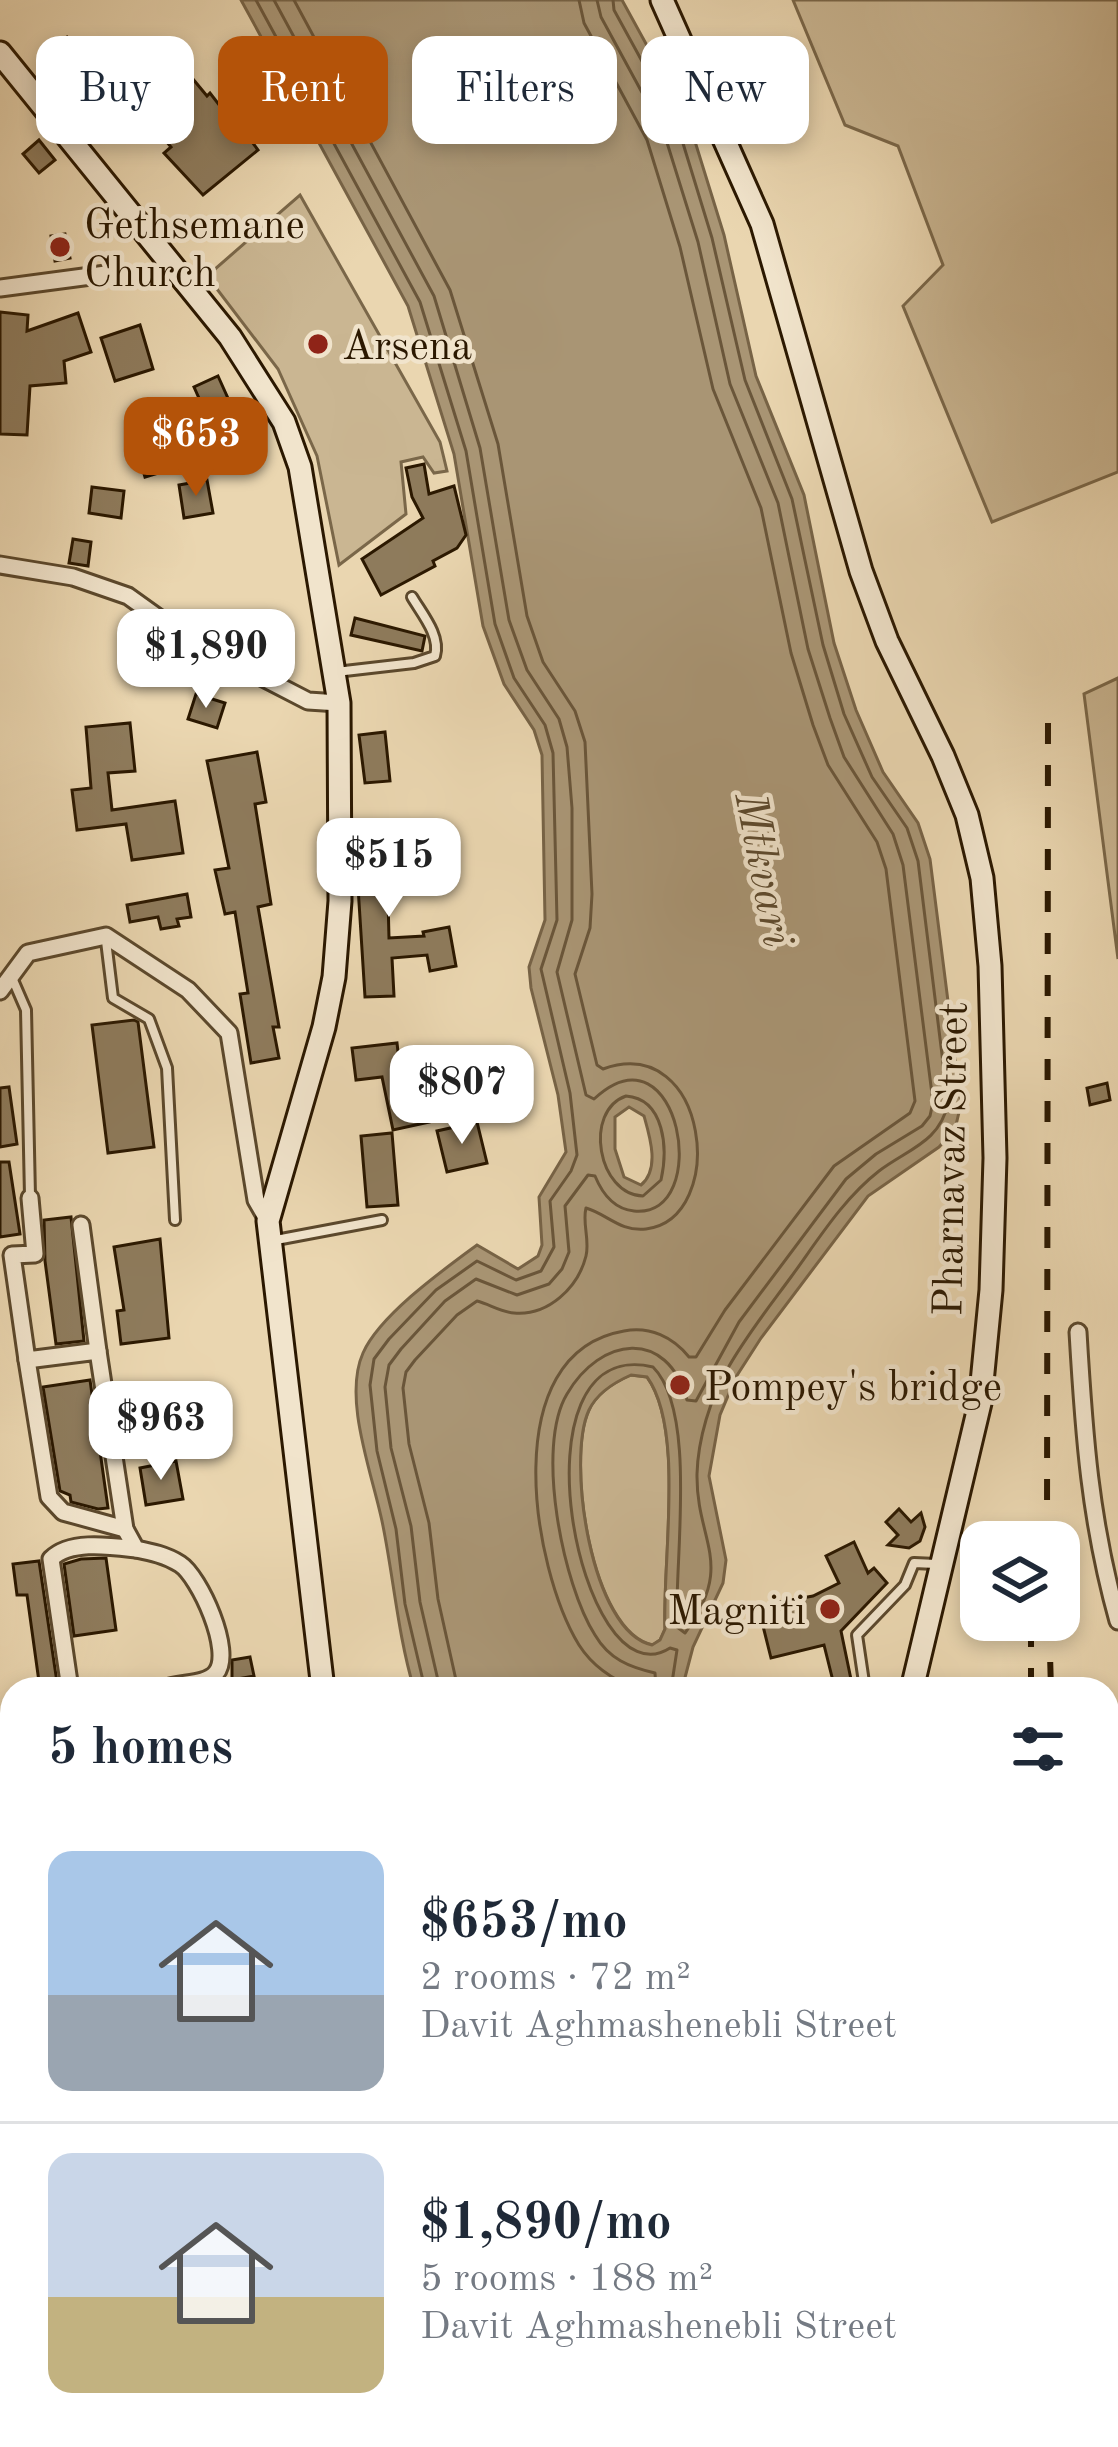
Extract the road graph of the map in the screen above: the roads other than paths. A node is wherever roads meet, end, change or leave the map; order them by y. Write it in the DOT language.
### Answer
graph roads {
  1 [pos="662,0"];
  2 [pos="0,53"];
  3 [pos="106,274"];
  4 [pos="0,288"];
  5 [pos="0,565"];
  6 [pos="412,597"];
  7 [pos="334,668"];
  8 [pos="339,703"];
  9 [pos="106,937"];
  10 [pos="11,975"];
  11 [pos="0,991"];
  12 [pos="30,1198"];
  13 [pos="176,1220"];
  14 [pos="382,1220"];
  15 [pos="81,1225"];
  16 [pos="268,1232"];
  17 [pos="1078,1332"];
  18 [pos="98,1351"];
  19 [pos="27,1360"];
  20 [pos="125,1529"];
  21 [pos="136,1550"];
  22 [pos="943,1565"];
  23 [pos="1118,1621"];
  24 [pos="68,1677"];
  25 [pos="210,1677"];
  26 [pos="322,1677"];
  27 [pos="863,1677"];
  28 [pos="915,1677"];
  1 -- 22 [label="main road, Pharnavaz Street"];
  2 -- 7 [label="main road"];
  3 -- 4 [label="street"];
  5 -- 8 [label="street"];
  6 -- 7 [label="lane"];
  7 -- 8 [label="main road"];
  8 -- 16 [label="main road"];
  9 -- 10 [label="street"];
  9 -- 13 [label="lane"];
  9 -- 16 [label="street"];
  10 -- 11 [label="street"];
  10 -- 12 [label="lane"];
  12 -- 19 [label="street"];
  14 -- 16 [label="lane"];
  15 -- 18 [label="street"];
  16 -- 26 [label="main road"];
  17 -- 23 [label="street"];
  18 -- 19 [label="street"];
  18 -- 20 [label="street"];
  19 -- 20 [label="street"];
  20 -- 21 [label="street"];
  21 -- 24 [label="street"];
  21 -- 25 [label="street"];
  22 -- 27 [label="lane"];
  22 -- 28 [label="main road, Pharnavaz Street"];
}
